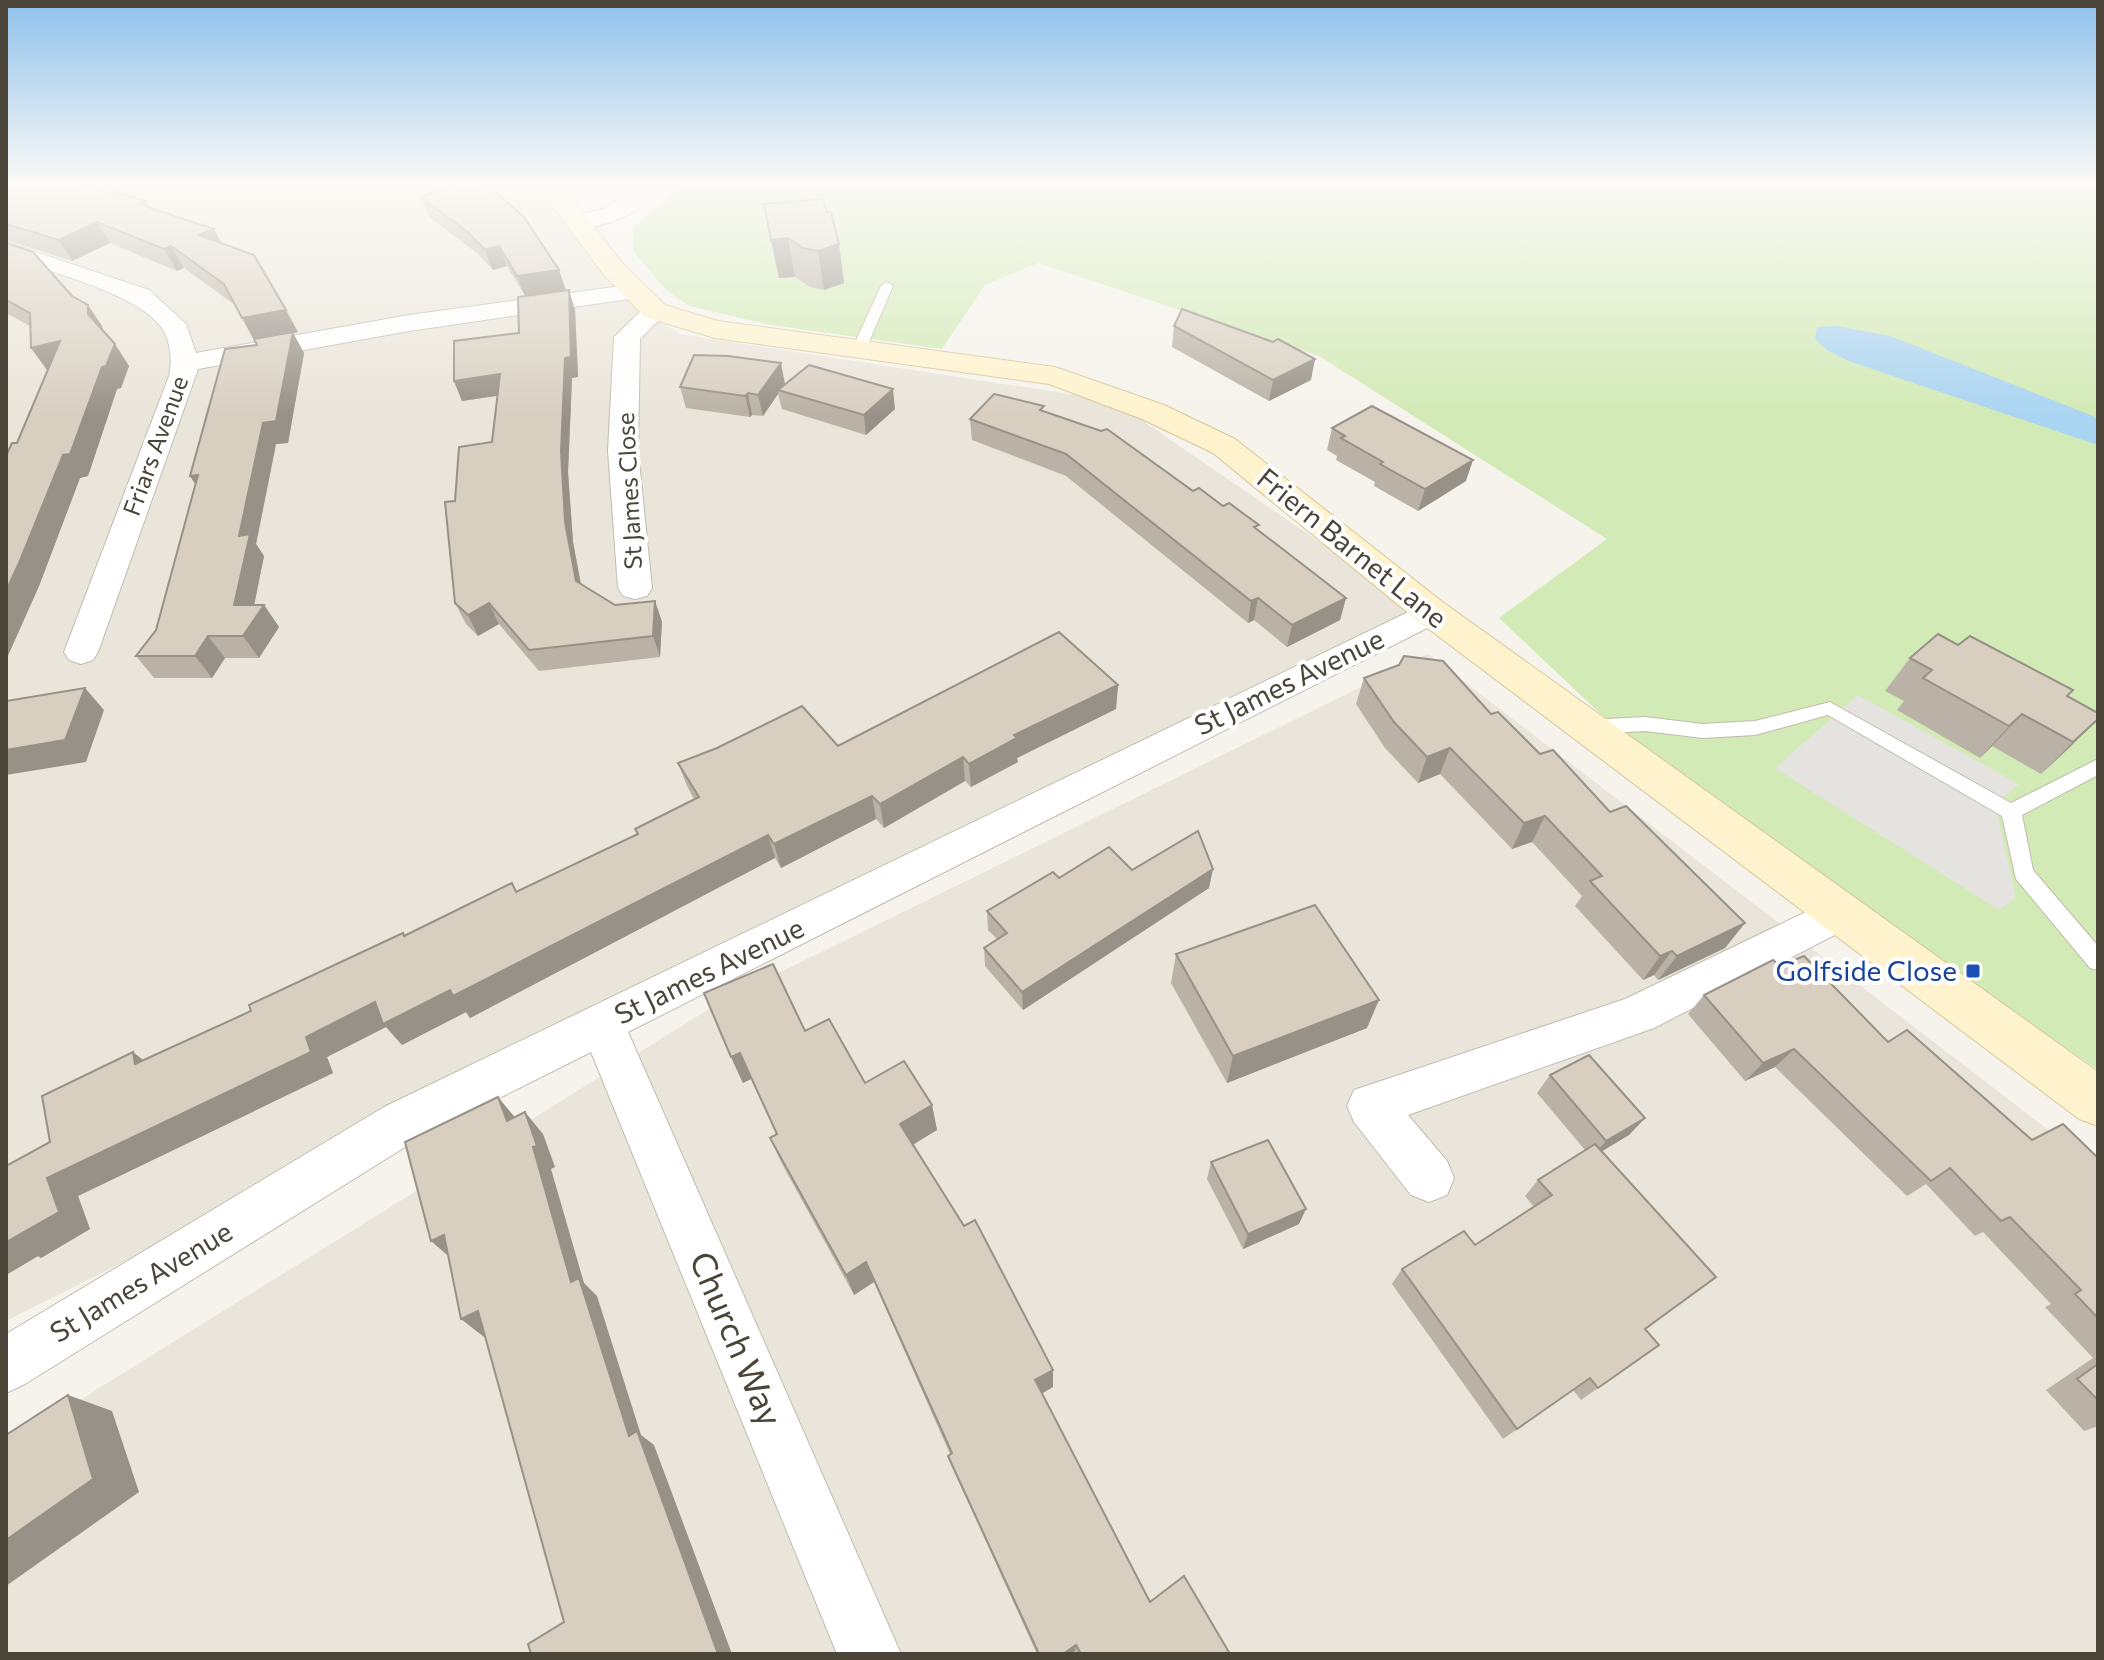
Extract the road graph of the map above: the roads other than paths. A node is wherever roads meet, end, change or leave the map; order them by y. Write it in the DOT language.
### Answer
graph roads {
  1 [pos="42,261"];
  2 [pos="608,261"];
  3 [pos="887,286"];
  4 [pos="645,301"];
  5 [pos="859,349"];
  6 [pos="185,363"];
  7 [pos="635,588"];
  8 [pos="1431,612"];
  9 [pos="81,652"];
  10 [pos="1588,728"];
  11 [pos="2098,766"];
  12 [pos="2011,812"];
  13 [pos="1839,913"];
  14 [pos="2098,961"];
  15 [pos="602,1024"];
  16 [pos="2098,1102"];
  17 [pos="1429,1178"];
  18 [pos="6,1365"];
  19 [pos="869,1654"];
  1 -- 6 [label="street, Friars Avenue"];
  2 -- 4 [label="main road, Friern Barnet Lane"];
  3 -- 5 [label="lane"];
  4 -- 5 [label="main road, Friern Barnet Lane"];
  4 -- 6 [label="street"];
  4 -- 7 [label="street, St James Close"];
  5 -- 8 [label="main road, Friern Barnet Lane"];
  6 -- 9 [label="street, Friars Avenue"];
  8 -- 10 [label="main road, Friern Barnet Lane"];
  8 -- 15 [label="street, St James Avenue"];
  10 -- 12 [label="lane"];
  10 -- 13 [label="main road, Friern Barnet Lane"];
  11 -- 12 [label="lane"];
  12 -- 14 [label="lane"];
  13 -- 16 [label="main road, Friern Barnet Lane"];
  13 -- 17 [label="street"];
  15 -- 18 [label="street, St James Avenue"];
  15 -- 19 [label="street, Church Way"];
}
